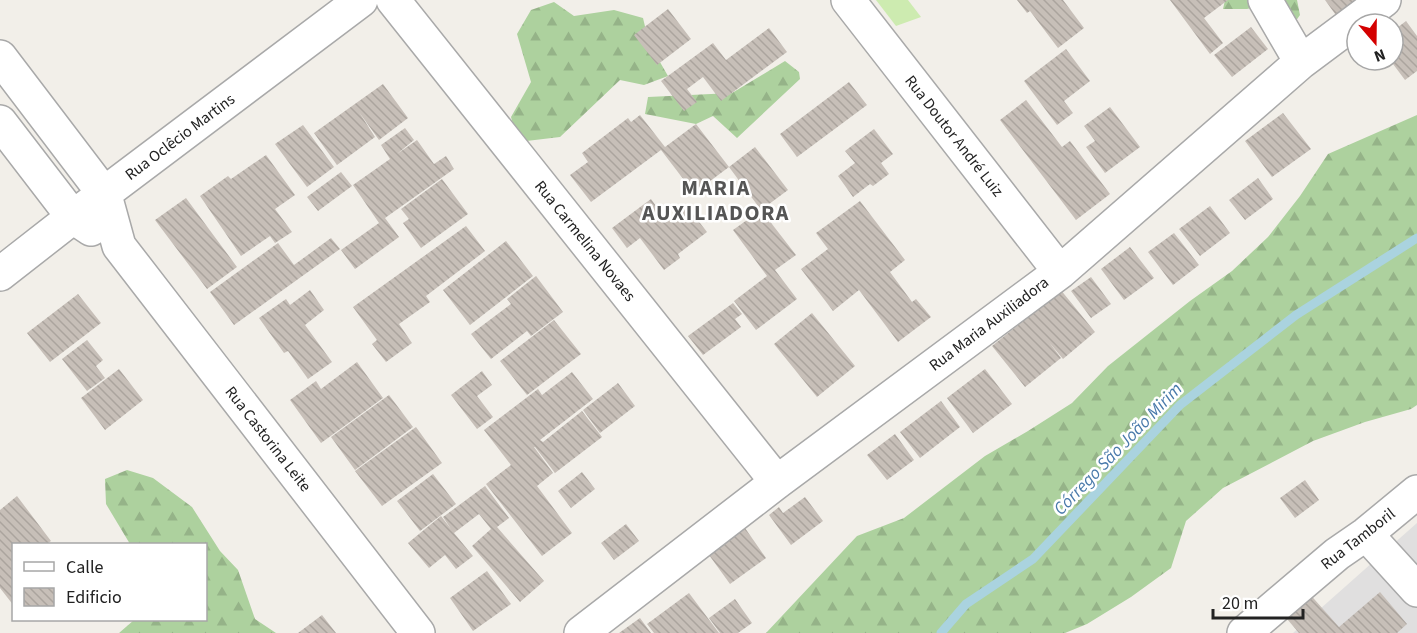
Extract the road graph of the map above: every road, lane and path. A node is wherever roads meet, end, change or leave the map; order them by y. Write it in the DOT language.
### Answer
graph roads {
  1 [pos="361,0"];
  2 [pos="393,0"];
  3 [pos="848,0"];
  4 [pos="1265,0"];
  5 [pos="1384,0"];
  6 [pos="0,57"];
  7 [pos="1301,62"];
  8 [pos="0,122"];
  9 [pos="105,195"];
  10 [pos="73,218"];
  11 [pos="119,246"];
  12 [pos="1060,272"];
  13 [pos="0,274"];
  14 [pos="777,482"];
  15 [pos="1417,492"];
  16 [pos="1366,534"];
  17 [pos="1417,591"];
  18 [pos="418,633"];
  19 [pos="582,633"];
  20 [pos="1244,633"];
  1 -- 9 [label="street, Rua Oclêcio Martins"];
  2 -- 14 [label="street, Rua Carmelina Novaes"];
  3 -- 12 [label="street, Rua Doutor André Luiz"];
  4 -- 7 [label="street"];
  5 -- 7 [label="street, Rua Maria Auxiliadora"];
  6 -- 9 [label="street, Rua Castorina Leite"];
  7 -- 12 [label="street, Rua Maria Auxiliadora"];
  8 -- 10 [label="street, Rua Castorina Leite"];
  9 -- 10 [label="street, Rua Oclêcio Martins"];
  9 -- 11 [label="street, Rua Castorina Leite"];
  10 -- 11 [label="street, Rua Castorina Leite"];
  10 -- 13 [label="street, Rua Oclêcio Martins"];
  11 -- 18 [label="street, Rua Castorina Leite"];
  12 -- 14 [label="street, Rua Maria Auxiliadora"];
  14 -- 19 [label="street, Rua Maria Auxiliadora"];
  15 -- 16 [label="street, Rua Tamboril"];
  16 -- 17 [label="street"];
  16 -- 20 [label="street, Rua Tamboril"];
}
